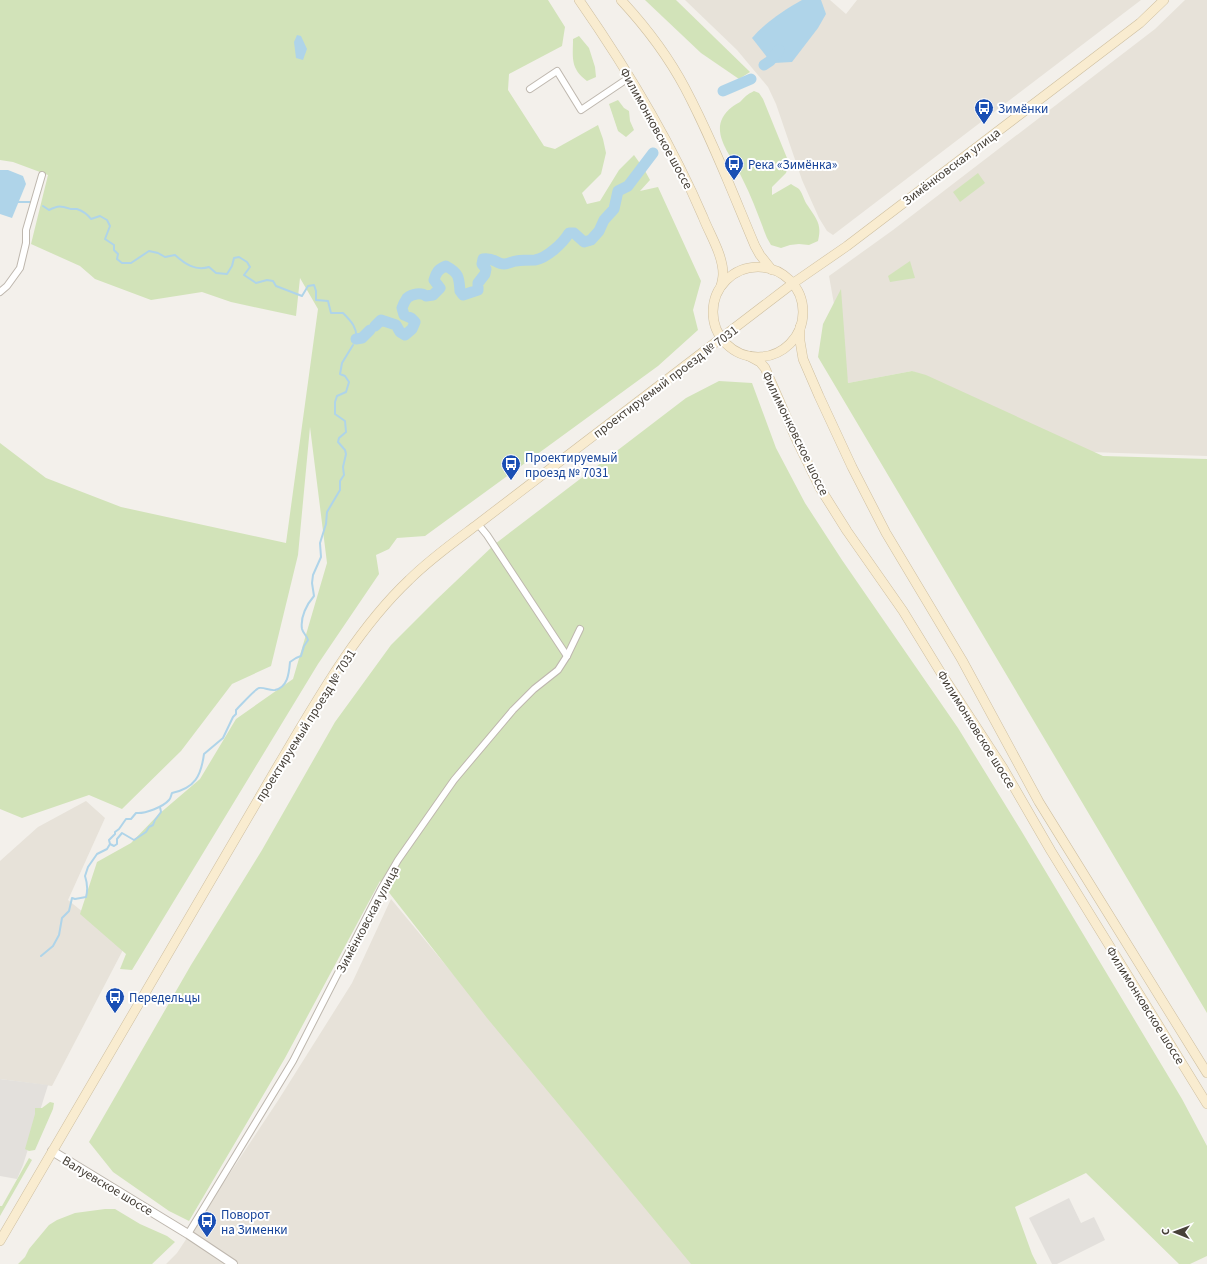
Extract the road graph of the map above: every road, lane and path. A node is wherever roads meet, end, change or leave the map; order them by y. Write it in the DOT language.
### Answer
graph roads {
  1 [pos="579,0"];
  2 [pos="621,0"];
  3 [pos="1163,1"];
  4 [pos="630,77"];
  5 [pos="530,89"];
  6 [pos="42,175"];
  7 [pos="772,270"];
  8 [pos="792,284"];
  9 [pos="721,286"];
  10 [pos="0,292"];
  11 [pos="800,327"];
  12 [pos="721,339"];
  13 [pos="749,356"];
  14 [pos="478,524"];
  15 [pos="580,629"];
  16 [pos="567,656"];
  17 [pos="1207,1073"];
  18 [pos="1207,1104"];
  19 [pos="52,1151"];
  20 [pos="188,1234"];
  21 [pos="0,1241"];
  22 [pos="232,1264"];
  1 -- 4 [label="main road, Филимонковское шоссе"];
  2 -- 7 [label="main road, Филимонковское шоссе"];
  3 -- 8 [label="main road, Зимёнковская улица"];
  4 -- 5 [label="street"];
  4 -- 9 [label="main road, Филимонковское шоссе"];
  6 -- 10 [label="street"];
  7 -- 8 [label="main road, Филимонковское шоссе"];
  7 -- 9 [label="main road, Филимонковское шоссе"];
  8 -- 11 [label="main road, Филимонковское шоссе"];
  8 -- 12 [label="main road, проектируемый проезд № 7031"];
  9 -- 12 [label="main road, Филимонковское шоссе"];
  11 -- 13 [label="main road, Филимонковское шоссе"];
  11 -- 17 [label="main road, Филимонковское шоссе"];
  12 -- 13 [label="main road, Филимонковское шоссе"];
  12 -- 14 [label="main road, проектируемый проезд № 7031"];
  13 -- 18 [label="main road, Филимонковское шоссе"];
  14 -- 16 [label="street"];
  14 -- 19 [label="main road, проектируемый проезд № 7031"];
  15 -- 16 [label="street, Зимёнковская улица"];
  16 -- 20 [label="street, Зимёнковская улица"];
  19 -- 20 [label="street, Валуевское шоссе"];
  19 -- 21 [label="main road, Валуевское шоссе"];
  20 -- 22 [label="street, Валуевское шоссе"];
}
